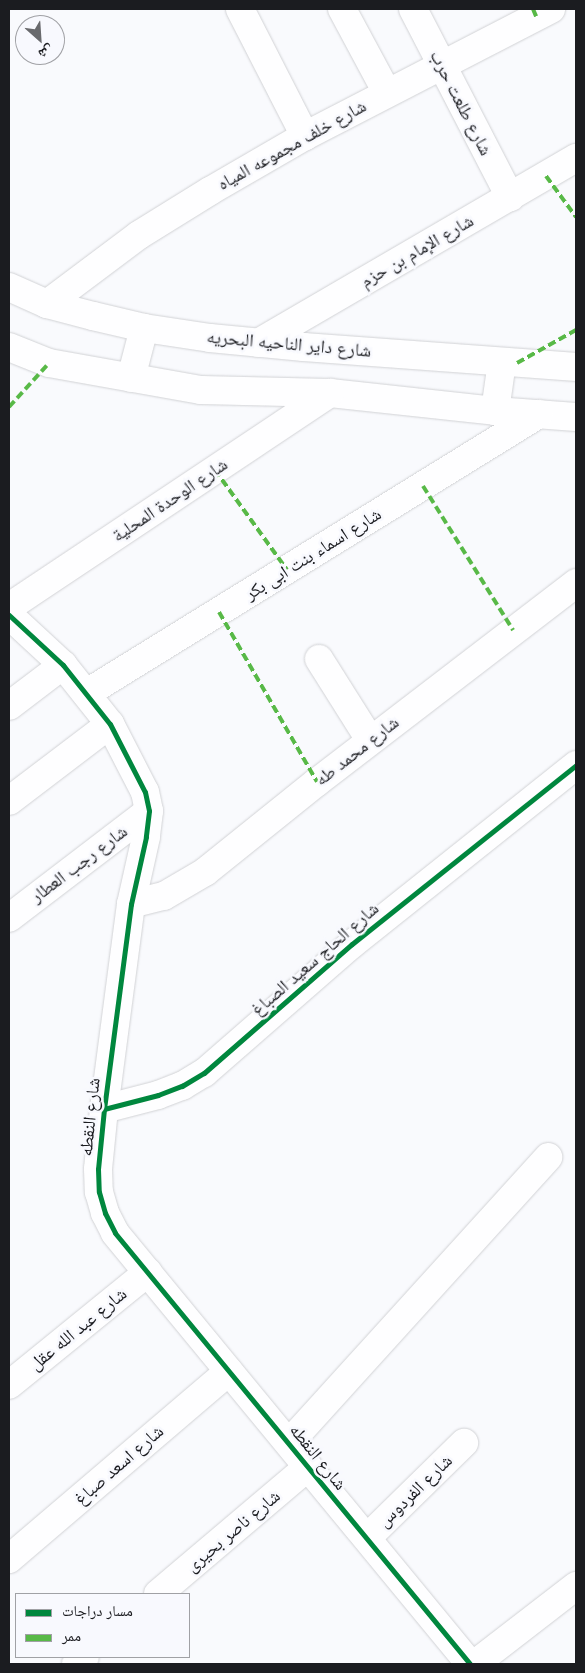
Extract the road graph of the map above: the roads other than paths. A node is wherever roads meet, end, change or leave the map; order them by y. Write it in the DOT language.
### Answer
graph roads {
  1 [pos="342,9"];
  2 [pos="412,9"];
  3 [pos="551,9"];
  4 [pos="247,11"];
  5 [pos="441,65"];
  6 [pos="387,93"];
  7 [pos="305,136"];
  8 [pos="576,158"];
  9 [pos="510,197"];
  10 [pos="9,287"];
  11 [pos="47,304"];
  12 [pos="144,328"];
  13 [pos="258,343"];
  14 [pos="9,346"];
  15 [pos="502,362"];
  16 [pos="576,367"];
  17 [pos="131,378"];
  18 [pos="330,393"];
  19 [pos="495,411"];
  20 [pos="539,414"];
  21 [pos="576,417"];
  22 [pos="576,583"];
  23 [pos="9,608"];
  24 [pos="9,615"];
  25 [pos="319,659"];
  26 [pos="63,665"];
  27 [pos="87,693"];
  28 [pos="9,706"];
  29 [pos="110,724"];
  30 [pos="370,740"];
  31 [pos="576,764"];
  32 [pos="9,801"];
  33 [pos="149,811"];
  34 [pos="131,904"];
  35 [pos="9,918"];
  36 [pos="104,1108"];
  37 [pos="548,1157"];
  38 [pos="148,1272"];
  39 [pos="229,1371"];
  40 [pos="9,1385"];
  41 [pos="288,1443"];
  42 [pos="464,1443"];
  43 [pos="308,1467"];
  44 [pos="367,1538"];
  45 [pos="9,1559"];
  46 [pos="576,1586"];
  47 [pos="159,1593"];
  48 [pos="470,1664"];
  49 [pos="475,1664"];
  1 -- 6 [label="street"];
  2 -- 5 [label="street, شارع طلعت حرب"];
  3 -- 5 [label="street, شارع خلف مجموعه المياه"];
  4 -- 7 [label="street"];
  5 -- 6 [label="street, شارع خلف مجموعه المياه"];
  5 -- 9 [label="street, شارع طلعت حرب"];
  6 -- 7 [label="street, شارع خلف مجموعه المياه"];
  7 -- 11 [label="street, شارع خلف مجموعه المياه"];
  8 -- 9 [label="street, شارع الإمام بن حزم"];
  9 -- 13 [label="street, شارع الإمام بن حزم"];
  10 -- 11 [label="street, شارع داير الناحيه البحريه"];
  11 -- 12 [label="street, شارع داير الناحيه البحريه"];
  12 -- 13 [label="street, شارع داير الناحيه البحريه"];
  12 -- 17 [label="street"];
  13 -- 15 [label="street, شارع داير الناحيه البحريه"];
  14 -- 17 [label="street"];
  15 -- 16 [label="street, شارع داير الناحيه البحريه"];
  15 -- 19 [label="street"];
  17 -- 18 [label="street"];
  18 -- 19 [label="street"];
  18 -- 23 [label="street, شارع الوحدة المحلية"];
  19 -- 20 [label="street"];
  20 -- 21 [label="street"];
  20 -- 27 [label="street, شارع اسماء بنت ابى بكر"];
  22 -- 30 [label="street, شارع محمد طه"];
  24 -- 26 [label="street, شارع النقطه"];
  25 -- 30 [label="street"];
  26 -- 27 [label="street, شارع النقطه"];
  26 -- 28 [label="street"];
  27 -- 29 [label="street, شارع النقطه"];
  29 -- 32 [label="street"];
  29 -- 33 [label="street, شارع النقطه"];
  30 -- 34 [label="street, شارع محمد طه"];
  31 -- 36 [label="street, شارع الحاج سعيد الصباغ"];
  33 -- 34 [label="street, شارع النقطه"];
  33 -- 35 [label="street, شارع رجب العطار"];
  34 -- 36 [label="street, شارع النقطه"];
  36 -- 38 [label="street, شارع النقطه"];
  37 -- 41 [label="street"];
  38 -- 39 [label="street, شارع النقطه"];
  38 -- 40 [label="street, شارع عبد الله عقل"];
  39 -- 41 [label="street, شارع النقطه"];
  39 -- 45 [label="street, شارع اسعد صباغ"];
  41 -- 43 [label="street, شارع النقطه"];
  42 -- 44 [label="street, شارع الفردوس"];
  43 -- 44 [label="street, شارع النقطه"];
  43 -- 47 [label="street, شارع ناصر بحيرى"];
  44 -- 48 [label="street, شارع النقطه"];
  46 -- 49 [label="street"];
}
